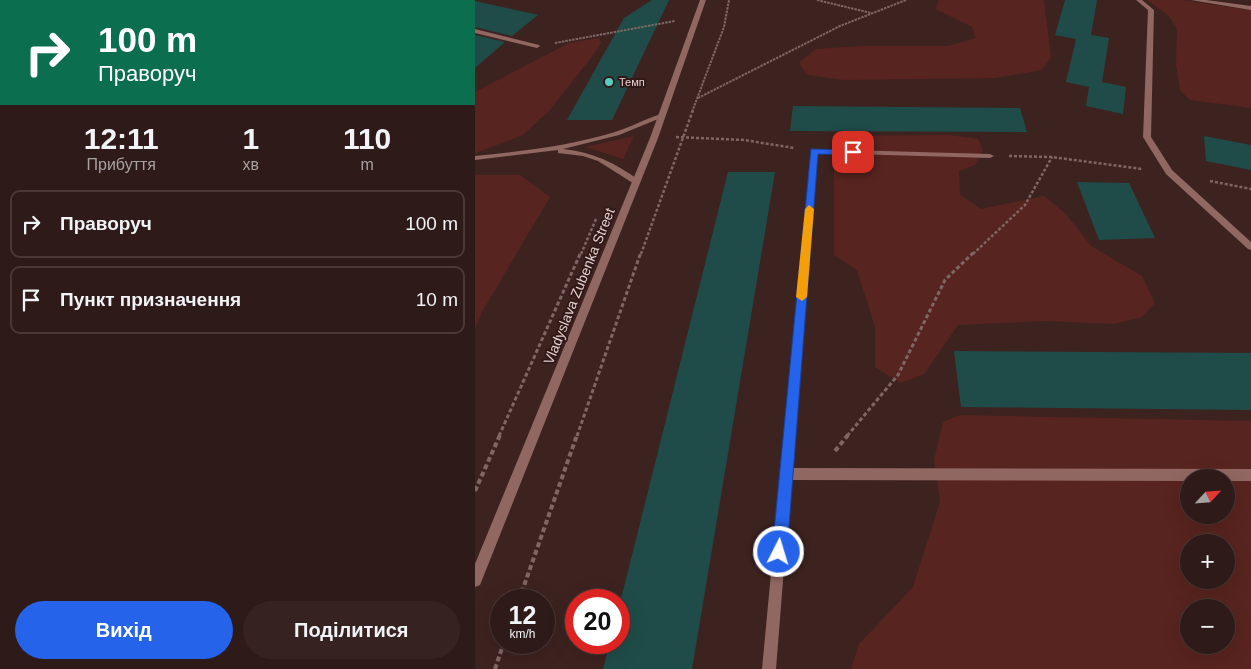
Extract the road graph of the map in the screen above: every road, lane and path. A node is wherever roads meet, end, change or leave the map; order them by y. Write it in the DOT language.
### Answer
graph roads {
  1 [pos="703,0"];
  2 [pos="729,0"];
  3 [pos="817,0"];
  4 [pos="906,0"];
  5 [pos="1139,0"];
  6 [pos="1194,0"];
  7 [pos="1251,8"];
  8 [pos="872,13"];
  9 [pos="697,17"];
  10 [pos="475,31"];
  11 [pos="537,46"];
  12 [pos="697,98"];
  13 [pos="661,116"];
  14 [pos="683,137"];
  15 [pos="654,138"];
  16 [pos="550,150"];
  17 [pos="814,151"];
  18 [pos="991,156"];
  19 [pos="1052,157"];
  20 [pos="475,158"];
  21 [pos="1169,172"];
  22 [pos="636,182"];
  23 [pos="598,213"];
  24 [pos="1251,247"];
  25 [pos="786,474"];
  26 [pos="815,474"];
  27 [pos="1251,475"];
  28 [pos="475,490"];
  29 [pos="475,580"];
  30 [pos="523,589"];
  31 [pos="500,654"];
  32 [pos="495,669"];
  33 [pos="769,669"];
  1 -- 9 [label="street, Vladyslava Zubenka Street"];
  2 -- 12 [label="path"];
  3 -- 8 [label="path"];
  4 -- 8 [label="path"];
  5 -- 21 [label="street"];
  6 -- 7 [label="street"];
  8 -- 12 [label="path"];
  9 -- 11 [label="path"];
  9 -- 13 [label="street, Vladyslava Zubenka Street"];
  10 -- 11 [label="street"];
  12 -- 14 [label="path"];
  13 -- 15 [label="street, Vladyslava Zubenka Street"];
  13 -- 16 [label="street"];
  14 -- 15 [label="path"];
  14 -- 17 [label="path"];
  14 -- 30 [label="path"];
  15 -- 22 [label="street, Vladyslava Zubenka Street"];
  16 -- 20 [label="street"];
  16 -- 22 [label="street"];
  17 -- 18 [label="street"];
  17 -- 25 [label="street"];
  18 -- 19 [label="path"];
  19 -- 21 [label="path"];
  19 -- 26 [label="path"];
  21 -- 24 [label="street"];
  22 -- 29 [label="street, Vladyslava Zubenka Street"];
  23 -- 28 [label="path"];
  25 -- 26 [label="street"];
  25 -- 33 [label="street"];
  26 -- 27 [label="street"];
  31 -- 32 [label="path"];
}
